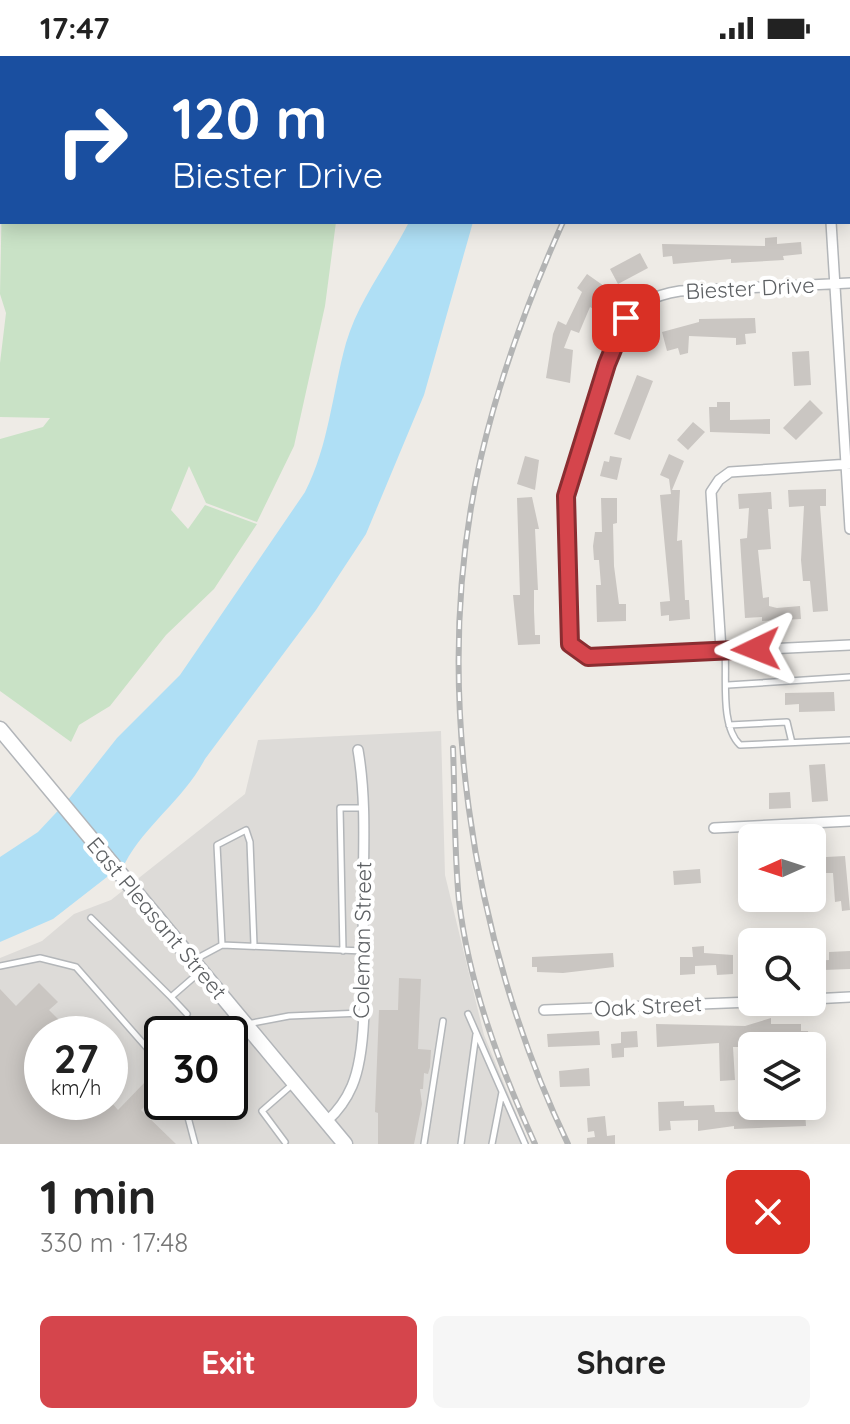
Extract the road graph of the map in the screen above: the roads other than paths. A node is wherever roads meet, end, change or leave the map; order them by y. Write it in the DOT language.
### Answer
graph roads {
  1 [pos="831,224"];
  2 [pos="850,283"];
  3 [pos="834,284"];
  4 [pos="848,464"];
  5 [pos="850,529"];
  6 [pos="850,645"];
  7 [pos="723,650"];
  8 [pos="850,677"];
  9 [pos="728,685"];
  10 [pos="729,725"];
  11 [pos="0,729"];
  12 [pos="850,740"];
  13 [pos="792,743"];
  14 [pos="358,750"];
  15 [pos="363,808"];
  16 [pos="850,821"];
  17 [pos="714,828"];
  18 [pos="91,918"];
  19 [pos="222,945"];
  20 [pos="254,945"];
  21 [pos="343,951"];
  22 [pos="363,951"];
  23 [pos="0,966"];
  24 [pos="197,966"];
  25 [pos="171,997"];
  26 [pos="850,997"];
  27 [pos="826,998"];
  28 [pos="738,1003"];
  29 [pos="544,1010"];
  30 [pos="362,1013"];
  31 [pos="187,1014"];
  32 [pos="468,1014"];
  33 [pos="240,1016"];
  34 [pos="248,1020"];
  35 [pos="443,1021"];
  36 [pos="248,1026"];
  37 [pos="477,1031"];
  38 [pos="144,1044"];
  39 [pos="295,1082"];
  40 [pos="502,1091"];
  41 [pos="189,1120"];
  42 [pos="327,1121"];
  43 [pos="285,1142"];
  44 [pos="523,1143"];
  45 [pos="195,1144"];
  46 [pos="345,1144"];
  47 [pos="424,1144"];
  48 [pos="461,1144"];
  49 [pos="492,1144"];
  1 -- 3 [label="street"];
  2 -- 3 [label="street, Biester Drive"];
  3 -- 4 [label="street"];
  3 -- 7 [label="street, Biester Drive"];
  4 -- 5 [label="street"];
  4 -- 7 [label="street"];
  6 -- 7 [label="street"];
  7 -- 9 [label="lane"];
  8 -- 9 [label="lane"];
  9 -- 10 [label="lane"];
  10 -- 13 [label="lane"];
  10 -- 13 [label="lane"];
  11 -- 24 [label="main road, East Pleasant Street"];
  12 -- 13 [label="lane"];
  14 -- 15 [label="street, Coleman Street"];
  15 -- 21 [label="lane"];
  15 -- 22 [label="street, Coleman Street"];
  16 -- 17 [label="street"];
  18 -- 25 [label="lane"];
  19 -- 20 [label="lane"];
  19 -- 20 [label="lane"];
  19 -- 24 [label="lane"];
  20 -- 21 [label="lane"];
  21 -- 22 [label="lane"];
  22 -- 30 [label="street, Coleman Street"];
  23 -- 38 [label="lane"];
  24 -- 25 [label="lane"];
  24 -- 33 [label="main road, East Pleasant Street"];
  25 -- 31 [label="lane"];
  26 -- 27 [label="street"];
  28 -- 29 [label="street, Oak Street"];
  30 -- 34 [label="lane"];
  30 -- 42 [label="street, Coleman Street"];
  32 -- 37 [label="lane"];
  35 -- 47 [label="lane"];
  36 -- 39 [label="main road, East Pleasant Street"];
  37 -- 40 [label="lane"];
  37 -- 48 [label="lane"];
  39 -- 42 [label="main road, East Pleasant Street"];
  39 -- 43 [label="lane"];
  40 -- 44 [label="lane"];
  40 -- 49 [label="lane"];
  41 -- 45 [label="lane"];
  42 -- 46 [label="main road, East Pleasant Street"];
}
